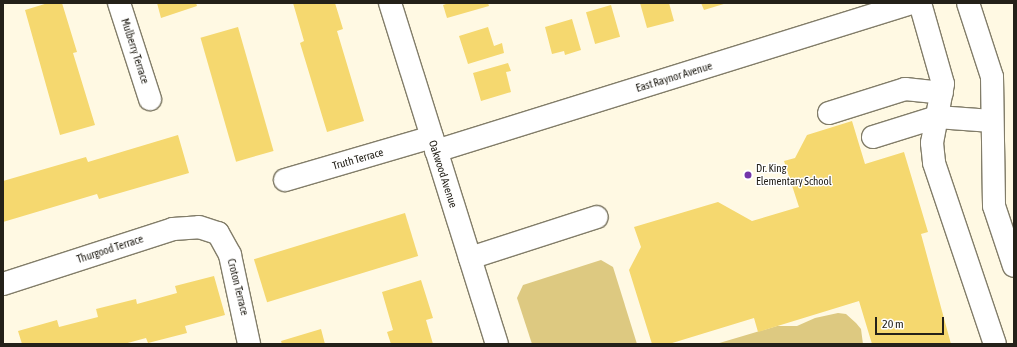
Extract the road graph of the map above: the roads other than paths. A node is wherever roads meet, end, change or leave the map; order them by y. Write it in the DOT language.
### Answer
graph roads {
  1 [pos="119,3"];
  2 [pos="390,3"];
  3 [pos="911,3"];
  4 [pos="920,3"];
  5 [pos="968,3"];
  6 [pos="942,92"];
  7 [pos="150,99"];
  8 [pos="829,113"];
  9 [pos="938,117"];
  10 [pos="992,121"];
  11 [pos="873,137"];
  12 [pos="434,144"];
  13 [pos="284,180"];
  14 [pos="597,217"];
  15 [pos="218,233"];
  16 [pos="470,258"];
  17 [pos="1014,266"];
  18 [pos="3,284"];
  19 [pos="249,344"];
  20 [pos="498,344"];
  21 [pos="996,344"];
  1 -- 7 [label="street, Mulberry Terrace"];
  2 -- 12 [label="street, Oakwood Avenue"];
  3 -- 12 [label="street, East Raynor Avenue"];
  4 -- 6 [label="street"];
  5 -- 10 [label="street"];
  6 -- 8 [label="street"];
  6 -- 9 [label="street"];
  9 -- 10 [label="street"];
  9 -- 11 [label="street"];
  9 -- 21 [label="street"];
  10 -- 17 [label="street"];
  12 -- 13 [label="street, Truth Terrace"];
  12 -- 16 [label="street, Oakwood Avenue"];
  14 -- 16 [label="street"];
  15 -- 18 [label="street, Thurgood Terrace"];
  15 -- 19 [label="street, Croton Terrace"];
  16 -- 20 [label="street, Oakwood Avenue"];
}
